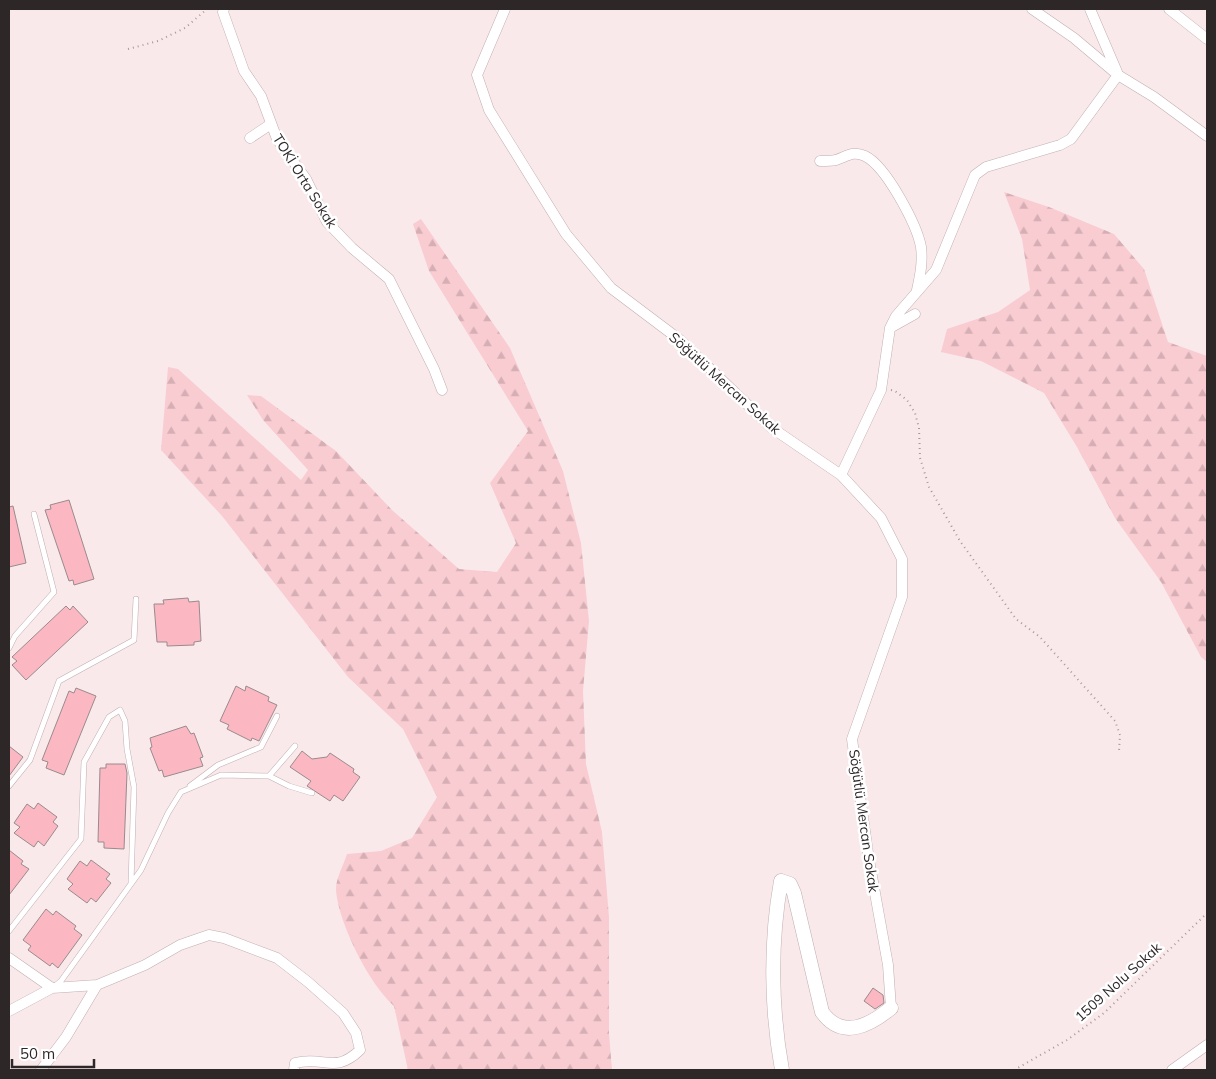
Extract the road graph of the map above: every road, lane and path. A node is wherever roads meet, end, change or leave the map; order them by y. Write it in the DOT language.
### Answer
graph roads {
  1 [pos="207,9"];
  2 [pos="224,9"];
  3 [pos="505,9"];
  4 [pos="1032,9"];
  5 [pos="1090,9"];
  6 [pos="1169,9"];
  7 [pos="1207,39"];
  8 [pos="128,49"];
  9 [pos="1118,74"];
  10 [pos="271,124"];
  11 [pos="1207,136"];
  12 [pos="250,138"];
  13 [pos="820,161"];
  14 [pos="917,290"];
  15 [pos="915,314"];
  16 [pos="890,328"];
  17 [pos="442,390"];
  18 [pos="881,390"];
  19 [pos="841,475"];
  20 [pos="34,514"];
  21 [pos="136,600"];
  22 [pos="9,648"];
  23 [pos="277,716"];
  24 [pos="295,746"];
  25 [pos="1119,751"];
  26 [pos="269,776"];
  27 [pos="9,786"];
  28 [pos="181,792"];
  29 [pos="312,793"];
  30 [pos="131,883"];
  31 [pos="1204,916"];
  32 [pos="9,931"];
  33 [pos="9,958"];
  34 [pos="97,985"];
  35 [pos="52,988"];
  36 [pos="891,1008"];
  37 [pos="9,1011"];
  38 [pos="1207,1045"];
  39 [pos="41,1070"];
  40 [pos="294,1070"];
  41 [pos="782,1070"];
  42 [pos="1014,1070"];
  43 [pos="1172,1070"];
  1 -- 8 [label="path"];
  2 -- 10 [label="street, TOKİ Orta Sokak"];
  3 -- 19 [label="street, Söğütlü Mercan Sokak"];
  4 -- 9 [label="street"];
  5 -- 9 [label="street"];
  6 -- 7 [label="street"];
  9 -- 11 [label="street"];
  9 -- 14 [label="street"];
  10 -- 12 [label="street"];
  10 -- 17 [label="street, TOKİ Orta Sokak"];
  13 -- 14 [label="street"];
  14 -- 16 [label="street"];
  15 -- 16 [label="street"];
  16 -- 18 [label="street"];
  18 -- 19 [label="street"];
  18 -- 25 [label="path"];
  19 -- 36 [label="street, Söğütlü Mercan Sokak"];
  20 -- 22 [label="lane"];
  21 -- 27 [label="lane"];
  23 -- 28 [label="lane"];
  24 -- 26 [label="lane"];
  26 -- 28 [label="lane"];
  26 -- 29 [label="lane"];
  28 -- 30 [label="lane"];
  30 -- 32 [label="lane"];
  30 -- 35 [label="lane"];
  31 -- 42 [label="path, 1509 Nolu Sokak"];
  33 -- 35 [label="street"];
  34 -- 35 [label="street"];
  34 -- 39 [label="street"];
  34 -- 40 [label="street"];
  35 -- 37 [label="street"];
  36 -- 41 [label="street"];
  38 -- 43 [label="street"];
}
